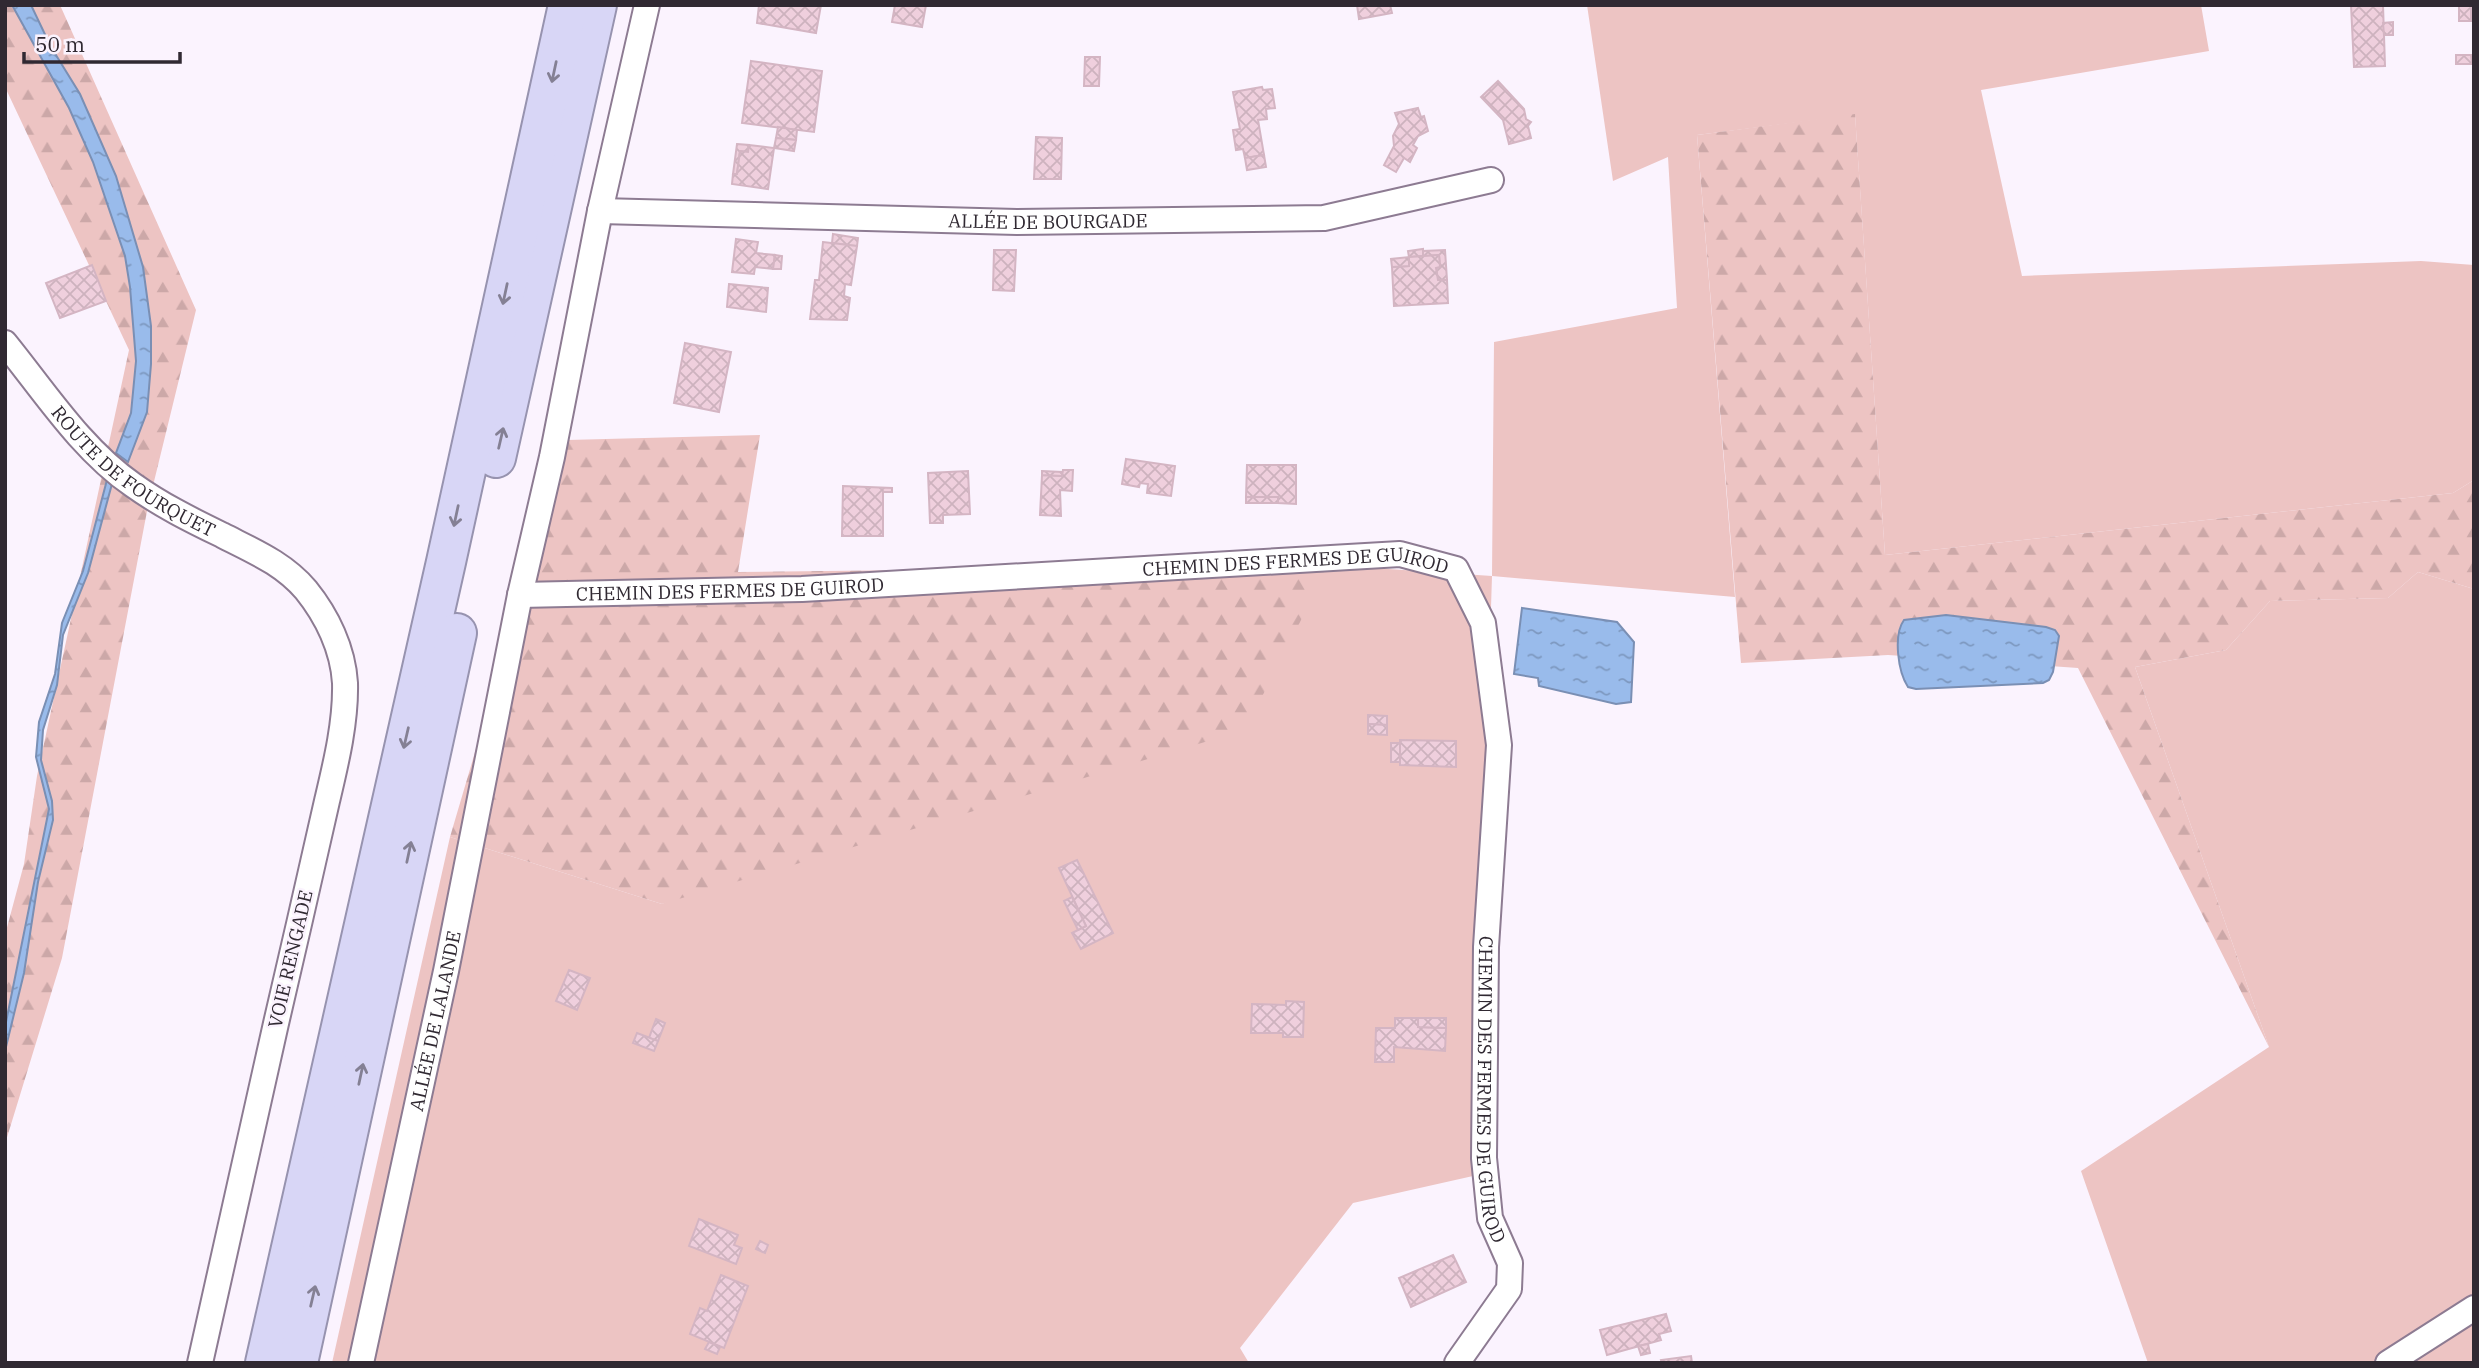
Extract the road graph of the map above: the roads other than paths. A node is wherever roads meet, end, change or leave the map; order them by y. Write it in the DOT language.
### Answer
graph roads {
  1 [pos="568,5"];
  2 [pos="597,5"];
  3 [pos="647,5"];
  4 [pos="1491,180"];
  5 [pos="600,211"];
  6 [pos="5,343"];
  7 [pos="285,569"];
  8 [pos="520,595"];
  9 [pos="2474,1308"];
  10 [pos="200,1363"];
  11 [pos="265,1363"];
  12 [pos="298,1363"];
  13 [pos="361,1363"];
  14 [pos="1457,1363"];
  15 [pos="2388,1363"];
  1 -- 11 [label="highway, one-way"];
  12 -- 2 [label="highway, one-way"];
  3 -- 5 [label="street, ALLÉE DE LALANDE"];
  4 -- 5 [label="street, ALLÉE DE BOURGADE"];
  5 -- 8 [label="street, ALLÉE DE LALANDE"];
  6 -- 7 [label="street, ROUTE DE FOURQUET"];
  7 -- 10 [label="street, VOIE RENGADE"];
  8 -- 13 [label="street, ALLÉE DE LALANDE"];
  8 -- 14 [label="street, CHEMIN DES FERMES DE GUIROD"];
  9 -- 15 [label="street"];
}
